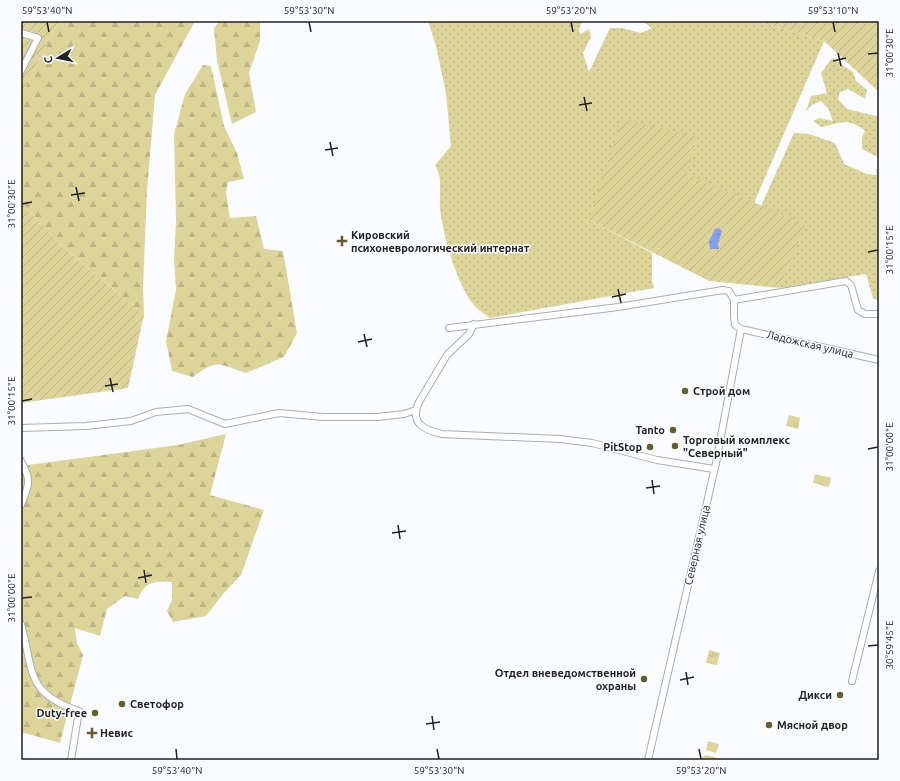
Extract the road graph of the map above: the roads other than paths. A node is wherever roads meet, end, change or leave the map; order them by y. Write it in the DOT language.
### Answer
graph roads {
  1 [pos="21,33"];
  2 [pos="21,71"];
  3 [pos="734,300"];
  4 [pos="879,314"];
  5 [pos="474,324"];
  6 [pos="450,328"];
  7 [pos="741,329"];
  8 [pos="879,360"];
  9 [pos="416,410"];
  10 [pos="21,428"];
  11 [pos="21,461"];
  12 [pos="714,469"];
  13 [pos="21,506"];
  14 [pos="879,571"];
  15 [pos="21,624"];
  16 [pos="852,681"];
  17 [pos="71,760"];
  18 [pos="648,760"];
  1 -- 2 [label="street"];
  3 -- 4 [label="street"];
  3 -- 5 [label="street"];
  3 -- 7 [label="street"];
  5 -- 6 [label="street"];
  5 -- 9 [label="street"];
  7 -- 8 [label="street, Ладожская улица"];
  7 -- 12 [label="street, Северная улица"];
  9 -- 10 [label="street"];
  9 -- 12 [label="street"];
  11 -- 13 [label="street"];
  12 -- 18 [label="street, Северная улица"];
  14 -- 16 [label="street"];
  15 -- 17 [label="street"];
}
